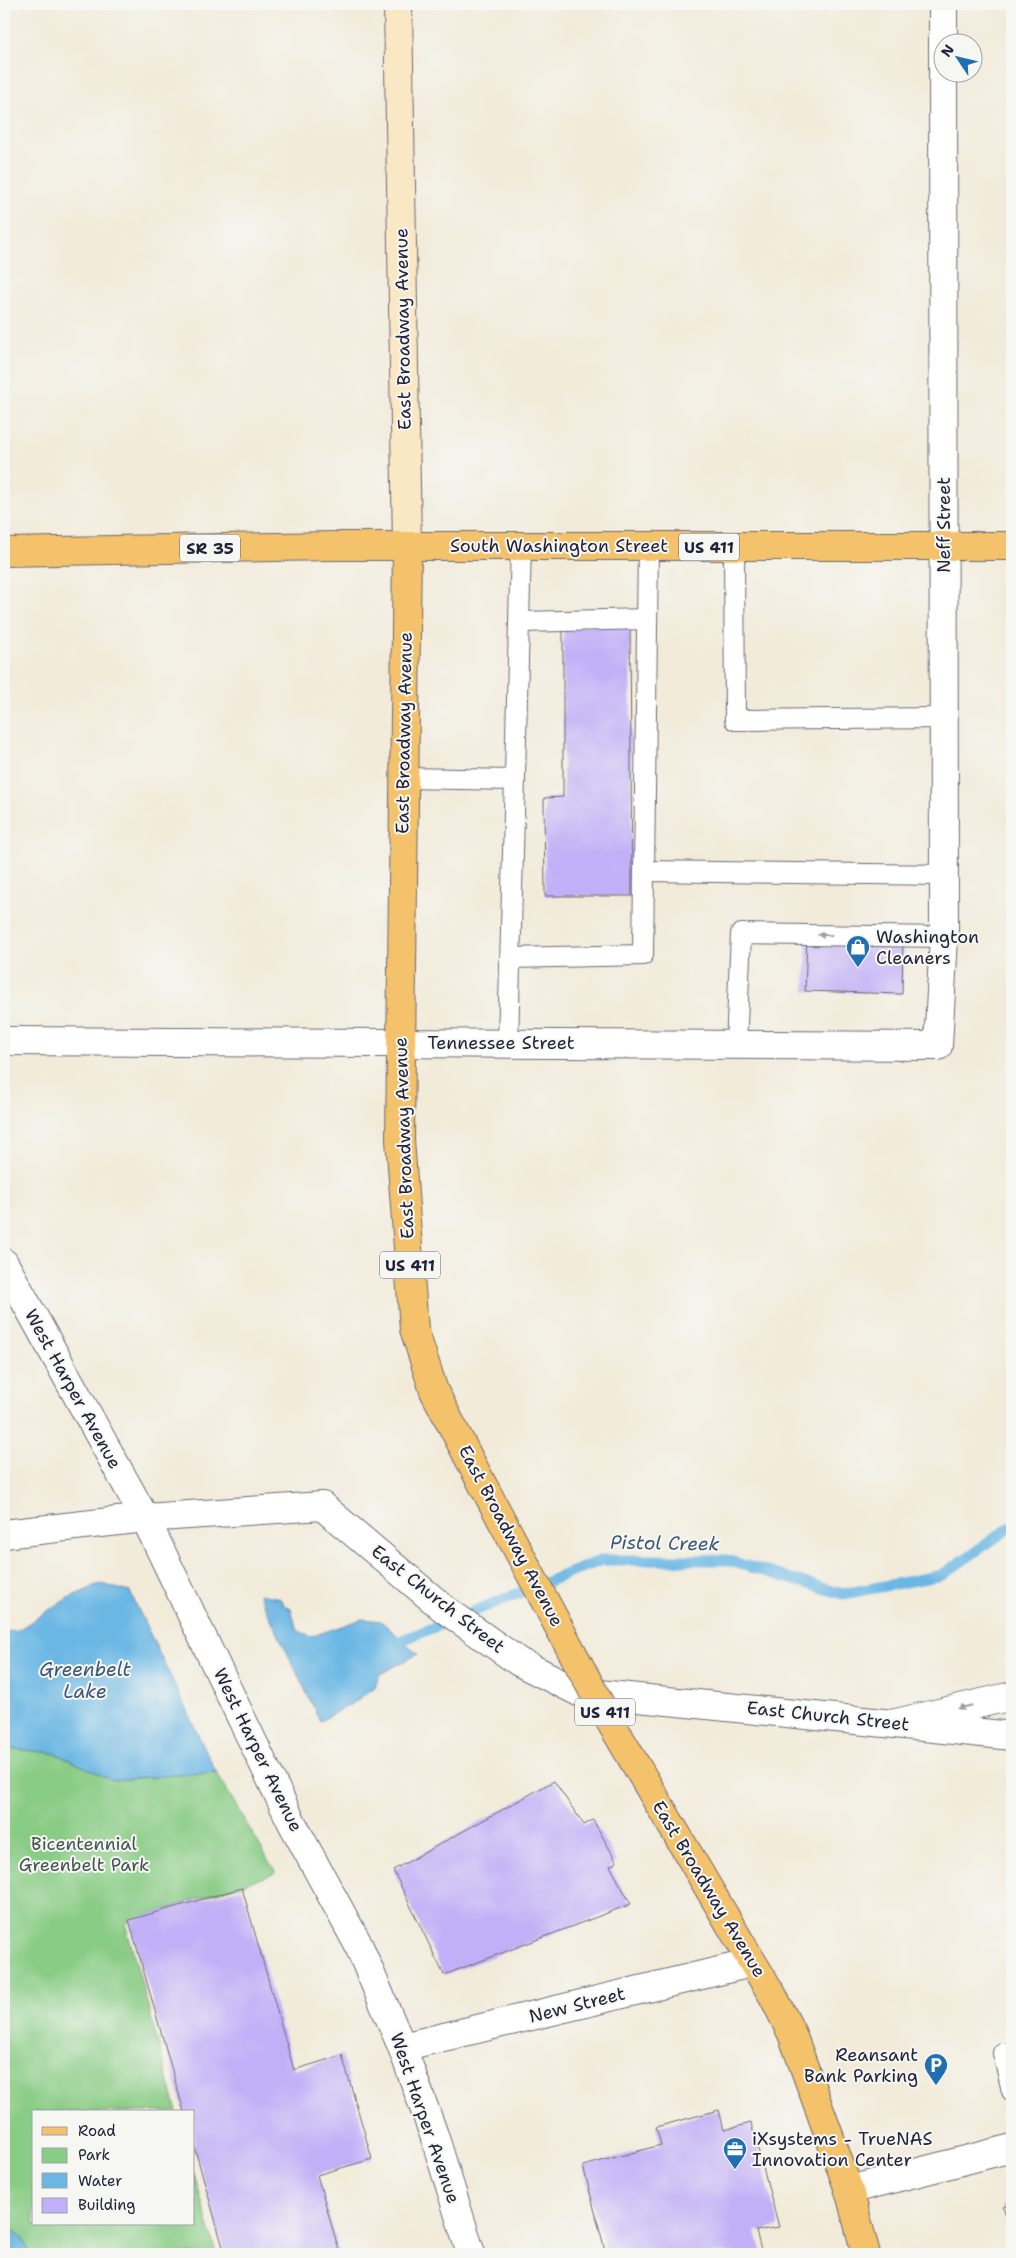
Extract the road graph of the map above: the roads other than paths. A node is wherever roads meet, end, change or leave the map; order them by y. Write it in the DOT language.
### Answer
graph roads {
  1 [pos="398,4"];
  2 [pos="943,4"];
  3 [pos="407,546"];
  4 [pos="522,546"];
  5 [pos="648,546"];
  6 [pos="1012,546"];
  7 [pos="734,547"];
  8 [pos="944,547"];
  9 [pos="8,552"];
  10 [pos="647,619"];
  11 [pos="520,622"];
  12 [pos="944,718"];
  13 [pos="404,778"];
  14 [pos="515,780"];
  15 [pos="646,870"];
  16 [pos="944,874"];
  17 [pos="944,937"];
  18 [pos="510,958"];
  19 [pos="4,1041"];
  20 [pos="400,1042"];
  21 [pos="508,1043"];
  22 [pos="736,1045"];
  23 [pos="938,1046"];
  24 [pos="4,1263"];
  25 [pos="145,1518"];
  26 [pos="4,1534"];
  27 [pos="1012,1696"];
  28 [pos="896,1723"];
  29 [pos="1007,1735"];
  30 [pos="747,1954"];
  31 [pos="402,2047"];
  32 [pos="1003,2053"];
  33 [pos="1012,2091"];
  34 [pos="1012,2148"];
  35 [pos="849,2190"];
  36 [pos="471,2254"];
  37 [pos="866,2254"];
  1 -- 3 [label="main road, East Broadway Avenue"];
  2 -- 8 [label="street, Neff Street"];
  3 -- 4 [label="main road, South Washington Street / US 411"];
  3 -- 9 [label="main road, SR 35"];
  3 -- 13 [label="main road, East Broadway Avenue / US 411"];
  4 -- 5 [label="main road, South Washington Street / US 411"];
  4 -- 11 [label="lane"];
  5 -- 7 [label="main road, South Washington Street / US 411"];
  5 -- 10 [label="lane"];
  6 -- 8 [label="main road, South Washington Street / US 411"];
  7 -- 8 [label="main road, South Washington Street / US 411"];
  7 -- 12 [label="lane"];
  8 -- 12 [label="street, Neff Street"];
  10 -- 11 [label="lane"];
  10 -- 15 [label="lane"];
  11 -- 14 [label="lane"];
  12 -- 16 [label="street, Neff Street"];
  13 -- 14 [label="lane"];
  13 -- 20 [label="main road, East Broadway Avenue / US 411"];
  14 -- 18 [label="lane"];
  15 -- 16 [label="lane"];
  15 -- 18 [label="lane"];
  16 -- 17 [label="street, Neff Street"];
  17 -- 22 [label="lane, one-way"];
  17 -- 23 [label="street, Neff Street"];
  18 -- 21 [label="lane"];
  19 -- 20 [label="street, Tennessee Street"];
  20 -- 21 [label="street, Tennessee Street"];
  20 -- 30 [label="main road, East Broadway Avenue / US 411, bridge"];
  21 -- 22 [label="street, Tennessee Street"];
  22 -- 23 [label="street, Tennessee Street"];
  24 -- 25 [label="street, West Harper Avenue"];
  25 -- 26 [label="street, East Church Street"];
  25 -- 28 [label="street, East Church Street"];
  25 -- 31 [label="street, West Harper Avenue"];
  27 -- 28 [label="street, one-way"];
  28 -- 29 [label="street, East Church Street"];
  30 -- 31 [label="street, New Street"];
  30 -- 35 [label="main road, East Broadway Avenue / US 411"];
  31 -- 36 [label="street, West Harper Avenue"];
  32 -- 33 [label="lane"];
  34 -- 35 [label="street"];
  35 -- 37 [label="main road, East Broadway Avenue / US 411"];
}
